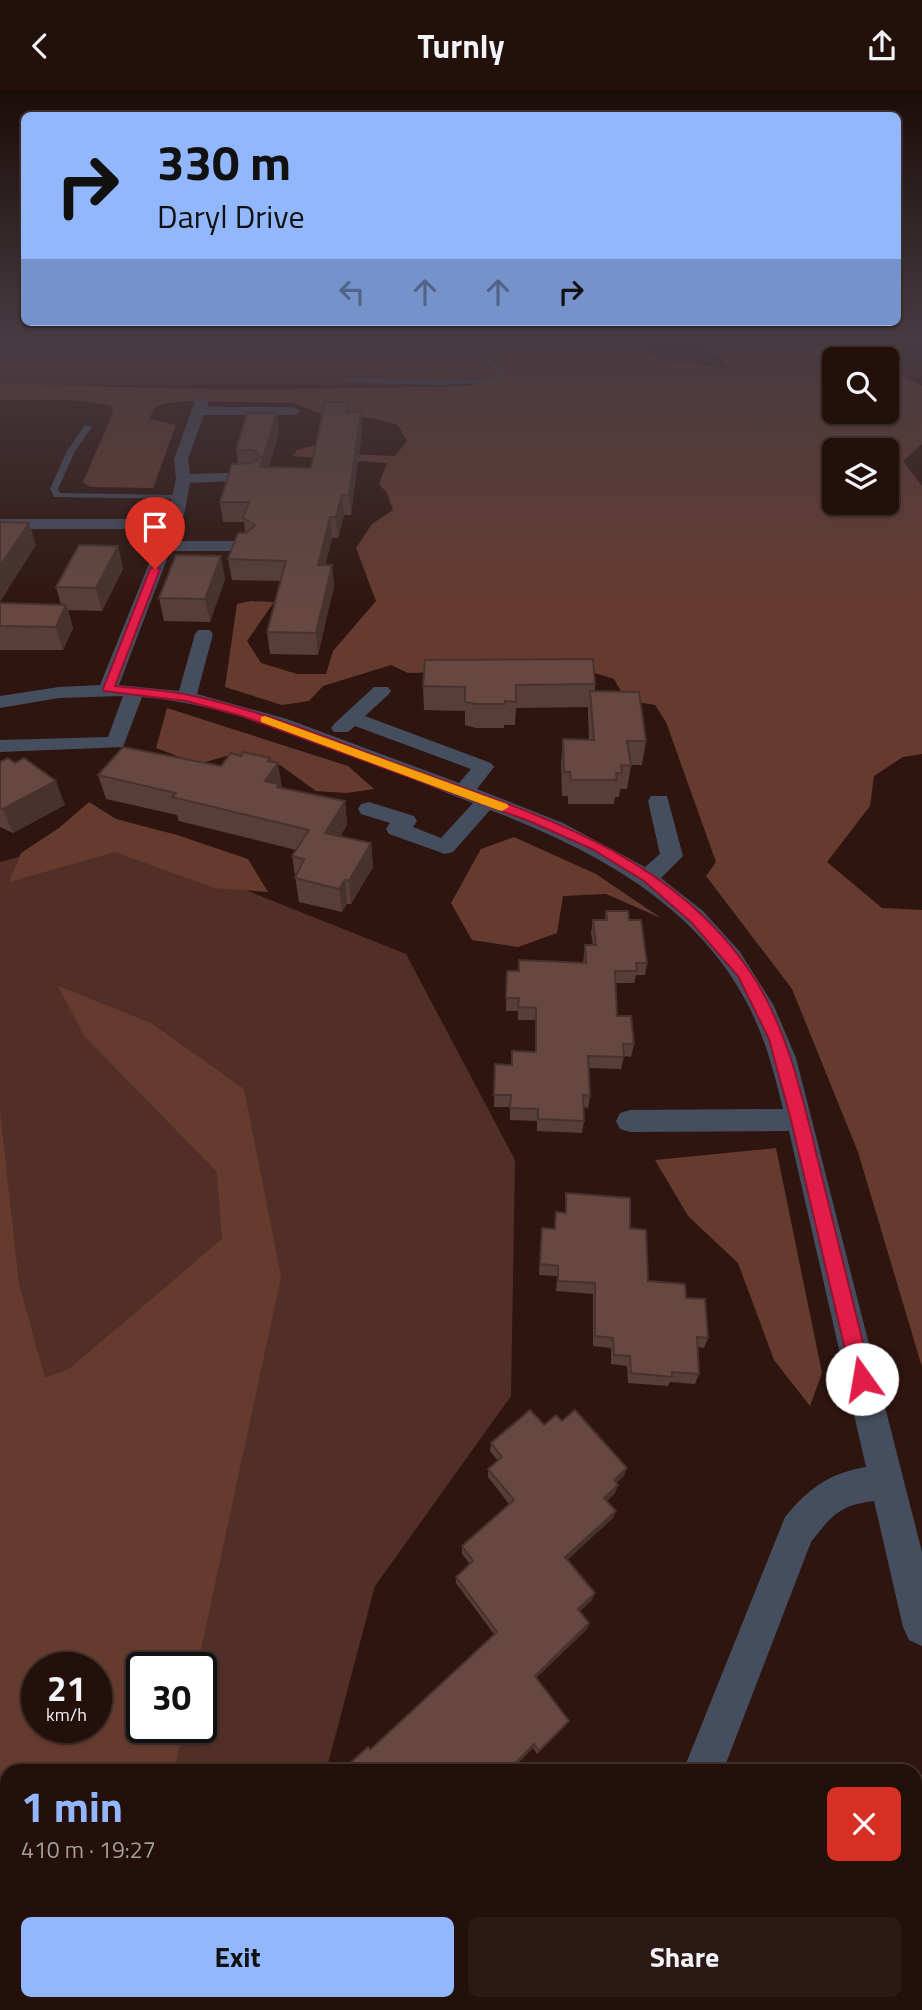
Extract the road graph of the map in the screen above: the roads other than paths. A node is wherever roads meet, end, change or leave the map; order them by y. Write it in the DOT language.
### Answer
graph roads {
  1 [pos="86,430"];
  2 [pos="192,430"];
  3 [pos="254,476"];
  4 [pos="183,479"];
  5 [pos="180,497"];
  6 [pos="0,524"];
  7 [pos="172,524"];
  8 [pos="164,546"];
  9 [pos="248,546"];
  10 [pos="204,634"];
  11 [pos="108,689"];
  12 [pos="135,691"];
  13 [pos="381,691"];
  14 [pos="3,696"];
  15 [pos="187,698"];
  16 [pos="351,718"];
  17 [pos="329,741"];
  18 [pos="0,746"];
  19 [pos="475,797"];
  20 [pos="659,801"];
  21 [pos="369,809"];
  22 [pos="649,877"];
  23 [pos="800,1120"];
  24 [pos="630,1121"];
  25 [pos="887,1482"];
  26 [pos="922,1627"];
  27 [pos="706,1764"];
  1 -- 5 [label="lane"];
  2 -- 4 [label="street"];
  3 -- 4 [label="street"];
  4 -- 5 [label="street"];
  5 -- 7 [label="street"];
  6 -- 7 [label="street"];
  7 -- 8 [label="street"];
  8 -- 9 [label="street"];
  8 -- 11 [label="street"];
  10 -- 15 [label="street"];
  11 -- 12 [label="street"];
  11 -- 14 [label="street"];
  12 -- 15 [label="street"];
  12 -- 18 [label="street"];
  13 -- 16 [label="street"];
  15 -- 17 [label="street"];
  16 -- 17 [label="street"];
  16 -- 19 [label="street"];
  17 -- 19 [label="street"];
  19 -- 21 [label="street"];
  19 -- 22 [label="street"];
  20 -- 22 [label="street"];
  22 -- 23 [label="street"];
  23 -- 24 [label="street"];
  23 -- 25 [label="street"];
  25 -- 26 [label="street"];
  25 -- 27 [label="street"];
}
